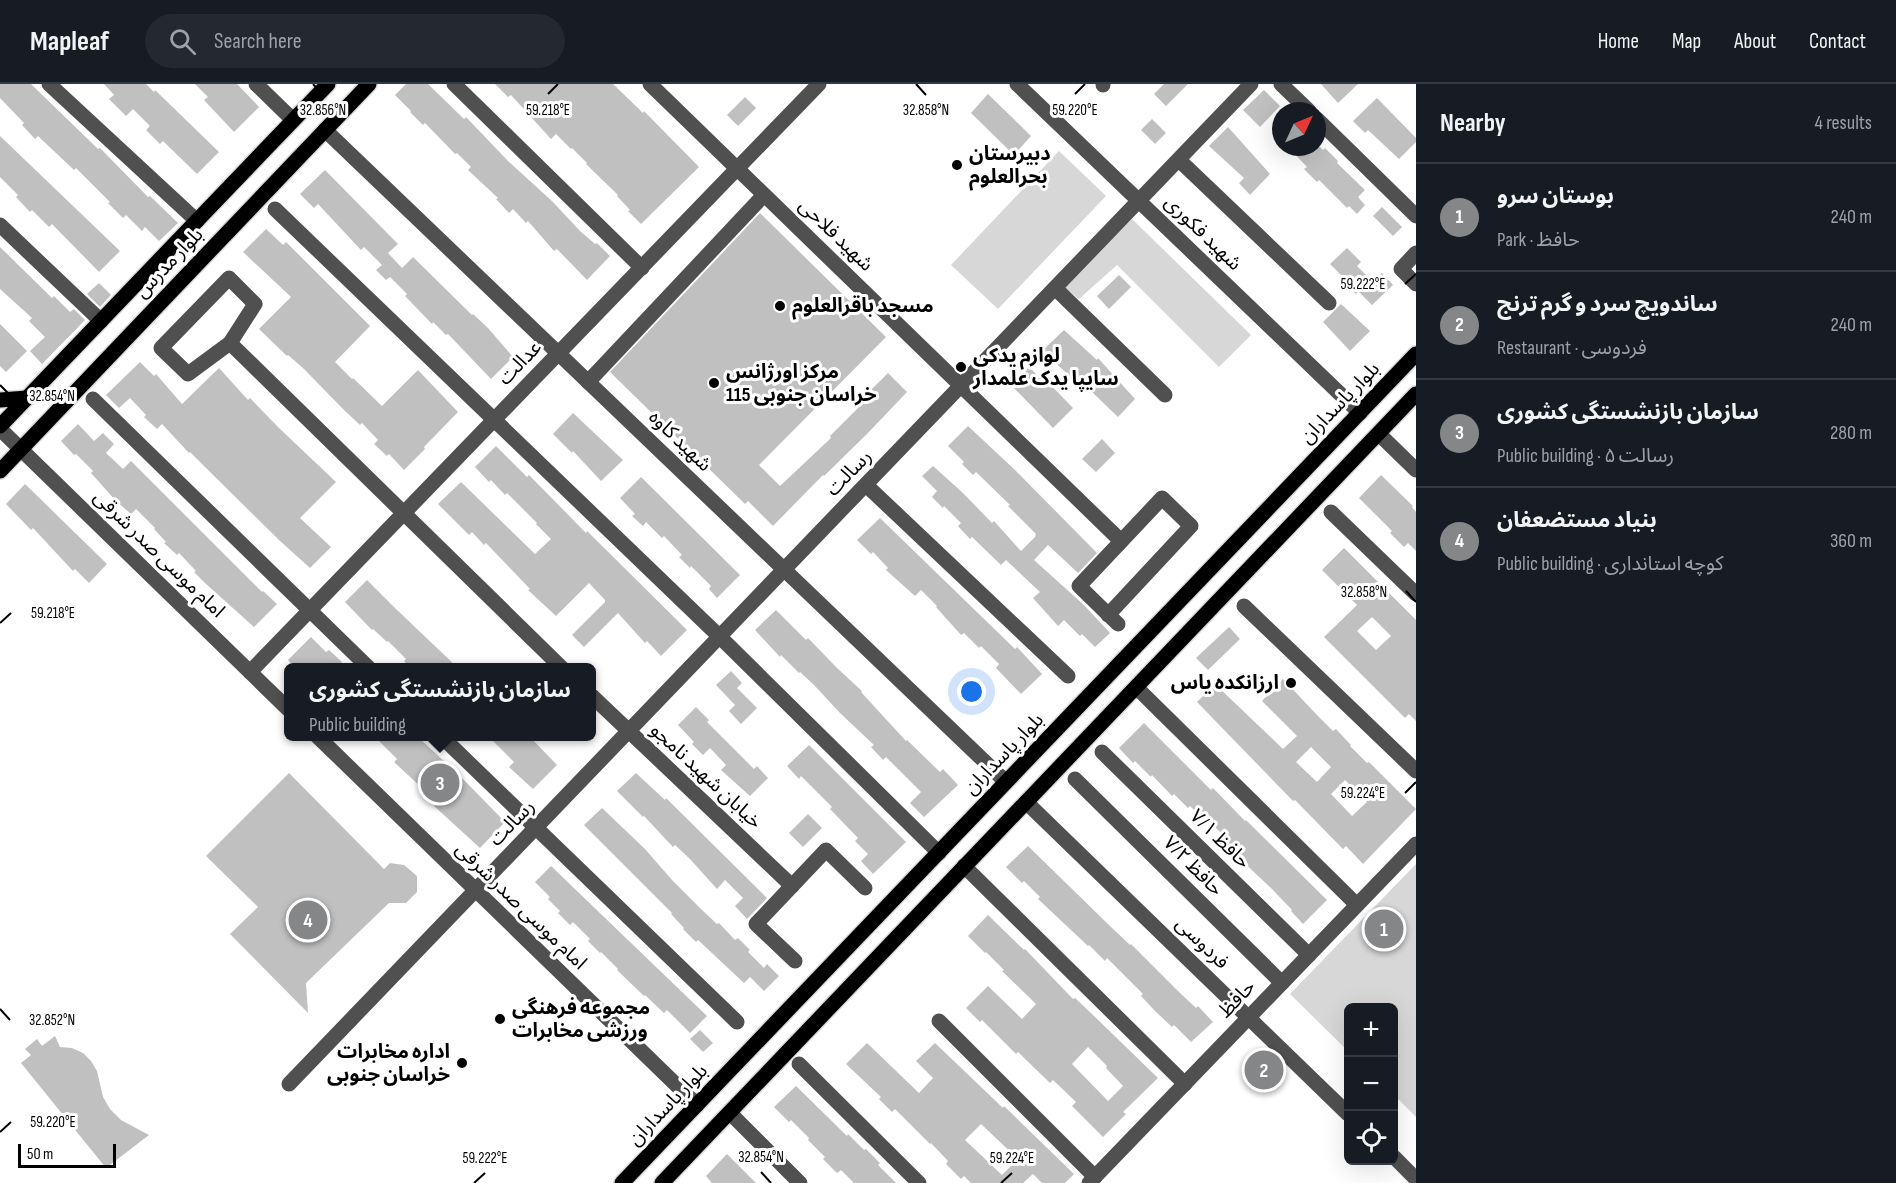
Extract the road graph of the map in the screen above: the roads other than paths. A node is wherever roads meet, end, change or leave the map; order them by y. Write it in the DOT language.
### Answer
graph roads {
  1 [pos="49,84"];
  2 [pos="256,84"];
  3 [pos="328,84"];
  4 [pos="369,84"];
  5 [pos="454,84"];
  6 [pos="650,84"];
  7 [pos="819,84"];
  8 [pos="1017,84"];
  9 [pos="1251,84"];
  10 [pos="1281,84"];
  11 [pos="1300,102"];
  12 [pos="293,120"];
  13 [pos="1326,128"];
  14 [pos="325,130"];
  15 [pos="1179,160"];
  16 [pos="737,169"];
  17 [pos="764,195"];
  18 [pos="1139,201"];
  19 [pos="275,209"];
  20 [pos="1416,216"];
  21 [pos="197,221"];
  22 [pos="0,225"];
  23 [pos="1416,253"];
  24 [pos="642,268"];
  25 [pos="1416,284"];
  26 [pos="1055,288"];
  27 [pos="1329,303"];
  28 [pos="101,321"];
  29 [pos="230,343"];
  30 [pos="559,353"];
  31 [pos="1416,354"];
  32 [pos="588,382"];
  33 [pos="962,386"];
  34 [pos="1416,394"];
  35 [pos="1165,395"];
  36 [pos="27,398"];
  37 [pos="93,399"];
  38 [pos="0,400"];
  39 [pos="1360,413"];
  40 [pos="495,419"];
  41 [pos="0,428"];
  42 [pos="1379,434"];
  43 [pos="21,449"];
  44 [pos="1416,470"];
  45 [pos="0,471"];
  46 [pos="866,485"];
  47 [pos="1331,512"];
  48 [pos="403,514"];
  49 [pos="1121,541"];
  50 [pos="785,570"];
  51 [pos="1416,594"];
  52 [pos="1244,606"];
  53 [pos="309,611"];
  54 [pos="720,638"];
  55 [pos="364,663"];
  56 [pos="557,663"];
  57 [pos="250,672"];
  58 [pos="1068,676"];
  59 [pos="1136,687"];
  60 [pos="596,701"];
  61 [pos="284,705"];
  62 [pos="629,732"];
  63 [pos="321,741"];
  64 [pos="446,741"];
  65 [pos="1102,752"];
  66 [pos="1416,771"];
  67 [pos="1075,779"];
  68 [pos="1006,782"];
  69 [pos="1026,802"];
  70 [pos="536,828"];
  71 [pos="1416,844"];
  72 [pos="939,853"];
  73 [pos="964,866"];
  74 [pos="792,886"];
  75 [pos="865,888"];
  76 [pos="476,891"];
  77 [pos="1357,905"];
  78 [pos="1309,955"];
  79 [pos="795,961"];
  80 [pos="1282,983"];
  81 [pos="1249,1017"];
  82 [pos="939,1021"];
  83 [pos="737,1022"];
  84 [pos="799,1064"];
  85 [pos="289,1084"];
  86 [pos="1185,1084"];
  87 [pos="697,1105"];
  88 [pos="1345,1111"];
  89 [pos="729,1113"];
  90 [pos="1398,1161"];
  91 [pos="1416,1179"];
  92 [pos="1092,1180"];
  93 [pos="622,1183"];
  94 [pos="662,1183"];
  95 [pos="800,1183"];
  96 [pos="919,1183"];
  1 -- 21 [label="street"];
  2 -- 12 [label="street"];
  3 -- 12 [label="main road, بلوار مدرس"];
  4 -- 14 [label="main road, بلوار مدرس"];
  5 -- 24 [label="street"];
  6 -- 16 [label="street, شهید فلاحی"];
  7 -- 16 [label="street, عدالت"];
  8 -- 18 [label="street, شهید فکوری"];
  9 -- 15 [label="street, رسالت"];
  10 -- 11 [label="street"];
  12 -- 21 [label="main road, بلوار مدرس"];
  13 -- 20 [label="street"];
  14 -- 30 [label="street, شهید کاوه"];
  14 -- 43 [label="main road, بلوار مدرس"];
  15 -- 18 [label="street, رسالت"];
  15 -- 27 [label="street"];
  16 -- 17 [label="street, شهید فلاحی"];
  16 -- 24 [label="street, عدالت"];
  17 -- 32 [label="street"];
  17 -- 33 [label="street, شهید فلاحی"];
  18 -- 26 [label="street, رسالت"];
  18 -- 39 [label="street, شهید فکوری"];
  19 -- 40 [label="street"];
  21 -- 28 [label="main road, بلوار مدرس"];
  22 -- 28 [label="street"];
  23 -- 25 [label="street"];
  24 -- 30 [label="street, عدالت"];
  26 -- 33 [label="street, رسالت"];
  26 -- 35 [label="street"];
  28 -- 36 [label="main road, بلوار مدرس"];
  29 -- 29 [label="street"];
  29 -- 48 [label="street"];
  30 -- 32 [label="street, شهید کاوه"];
  30 -- 40 [label="street, عدالت"];
  31 -- 39 [label="main road, بلوار پاسداران"];
  32 -- 50 [label="street, شهید کاوه"];
  33 -- 46 [label="street, رسالت"];
  33 -- 49 [label="street, شهید فلاحی"];
  34 -- 42 [label="main road"];
  36 -- 38 [label="main road"];
  36 -- 41 [label="main road, بلوار مدرس"];
  37 -- 53 [label="street"];
  39 -- 68 [label="main road, بلوار پاسداران"];
  40 -- 48 [label="street, عدالت"];
  40 -- 54 [label="street"];
  41 -- 43 [label="street, امام موسی صدر شرقی"];
  42 -- 44 [label="street"];
  42 -- 59 [label="main road"];
  43 -- 45 [label="main road, بلوار مدرس"];
  43 -- 57 [label="street, امام موسی صدر شرقی"];
  46 -- 50 [label="street, رسالت"];
  46 -- 58 [label="street"];
  47 -- 51 [label="street"];
  48 -- 53 [label="street, عدالت"];
  48 -- 56 [label="street"];
  49 -- 49 [label="street"];
  50 -- 54 [label="street, رسالت"];
  50 -- 68 [label="street, شهید کاوه"];
  52 -- 66 [label="street"];
  53 -- 55 [label="street"];
  53 -- 57 [label="street, عدالت"];
  54 -- 62 [label="street, رسالت"];
  54 -- 72 [label="street"];
  57 -- 61 [label="street, امام موسی صدر شرقی"];
  59 -- 69 [label="main road"];
  59 -- 77 [label="street"];
  60 -- 62 [label="street, خیابان شهید نامجو"];
  62 -- 70 [label="street, رسالت"];
  62 -- 74 [label="street, خیابان شهید نامجو"];
  63 -- 76 [label="street, امام موسی صدر شرقی"];
  64 -- 70 [label="street"];
  65 -- 78 [label="street, حافظ ۷/۱"];
  67 -- 80 [label="street, حافظ ۷/۲"];
  68 -- 72 [label="main road, بلوار پاسداران"];
  69 -- 73 [label="main road"];
  69 -- 81 [label="street, فردوسی"];
  70 -- 76 [label="street, رسالت"];
  70 -- 83 [label="street"];
  71 -- 77 [label="street, حافظ"];
  72 -- 87 [label="main road, بلوار پاسداران"];
  73 -- 86 [label="street"];
  73 -- 89 [label="main road"];
  74 -- 75 [label="street"];
  74 -- 79 [label="street"];
  76 -- 85 [label="street, رسالت"];
  76 -- 87 [label="street, امام موسی صدر شرقی"];
  77 -- 78 [label="street, حافظ"];
  78 -- 80 [label="street, حافظ"];
  80 -- 81 [label="street, حافظ"];
  81 -- 86 [label="street, حافظ"];
  81 -- 88 [label="street, فردوسی"];
  82 -- 92 [label="street"];
  84 -- 96 [label="street"];
  86 -- 92 [label="street, حافظ"];
  87 -- 93 [label="main road, بلوار پاسداران"];
  89 -- 94 [label="main road"];
  89 -- 95 [label="street"];
  90 -- 91 [label="street"];
}
